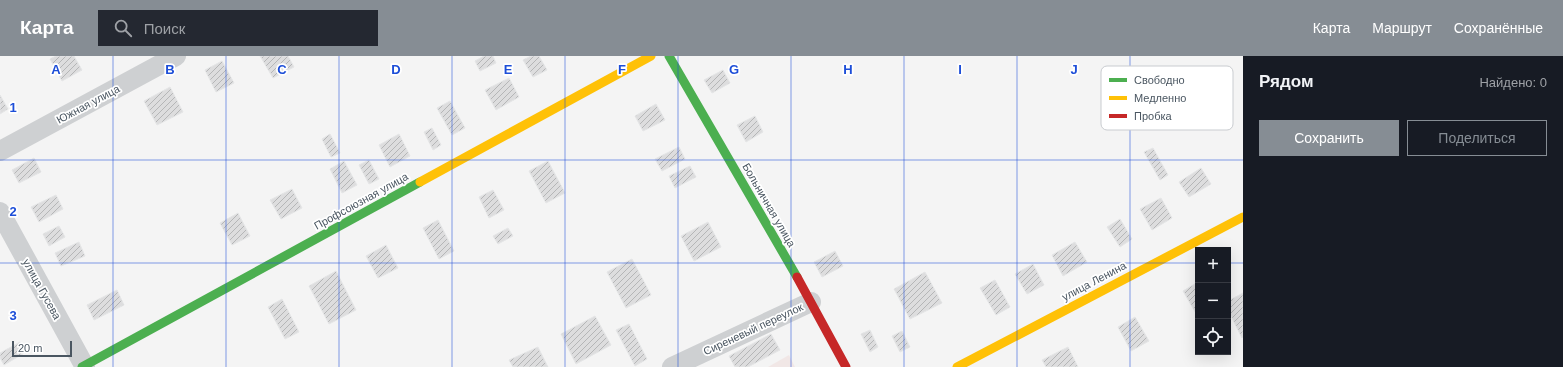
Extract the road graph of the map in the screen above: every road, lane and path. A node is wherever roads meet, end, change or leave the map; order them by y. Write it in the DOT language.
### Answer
graph roads {
  1 [pos="176,56"];
  2 [pos="651,56"];
  3 [pos="669,56"];
  4 [pos="0,151"];
  5 [pos="0,212"];
  6 [pos="1243,217"];
  7 [pos="812,302"];
  8 [pos="84,367"];
  9 [pos="672,367"];
  10 [pos="846,367"];
  11 [pos="957,367"];
  1 -- 4 [label="street, Южная улица"];
  2 -- 8 [label="street, Профсоюзная улица"];
  3 -- 7 [label="street, Больничная улица"];
  5 -- 8 [label="street, улица Гусева"];
  6 -- 11 [label="street, улица Ленина"];
  7 -- 9 [label="street, Сиреневый переулок"];
  7 -- 10 [label="street, Больничная улица"];
}
